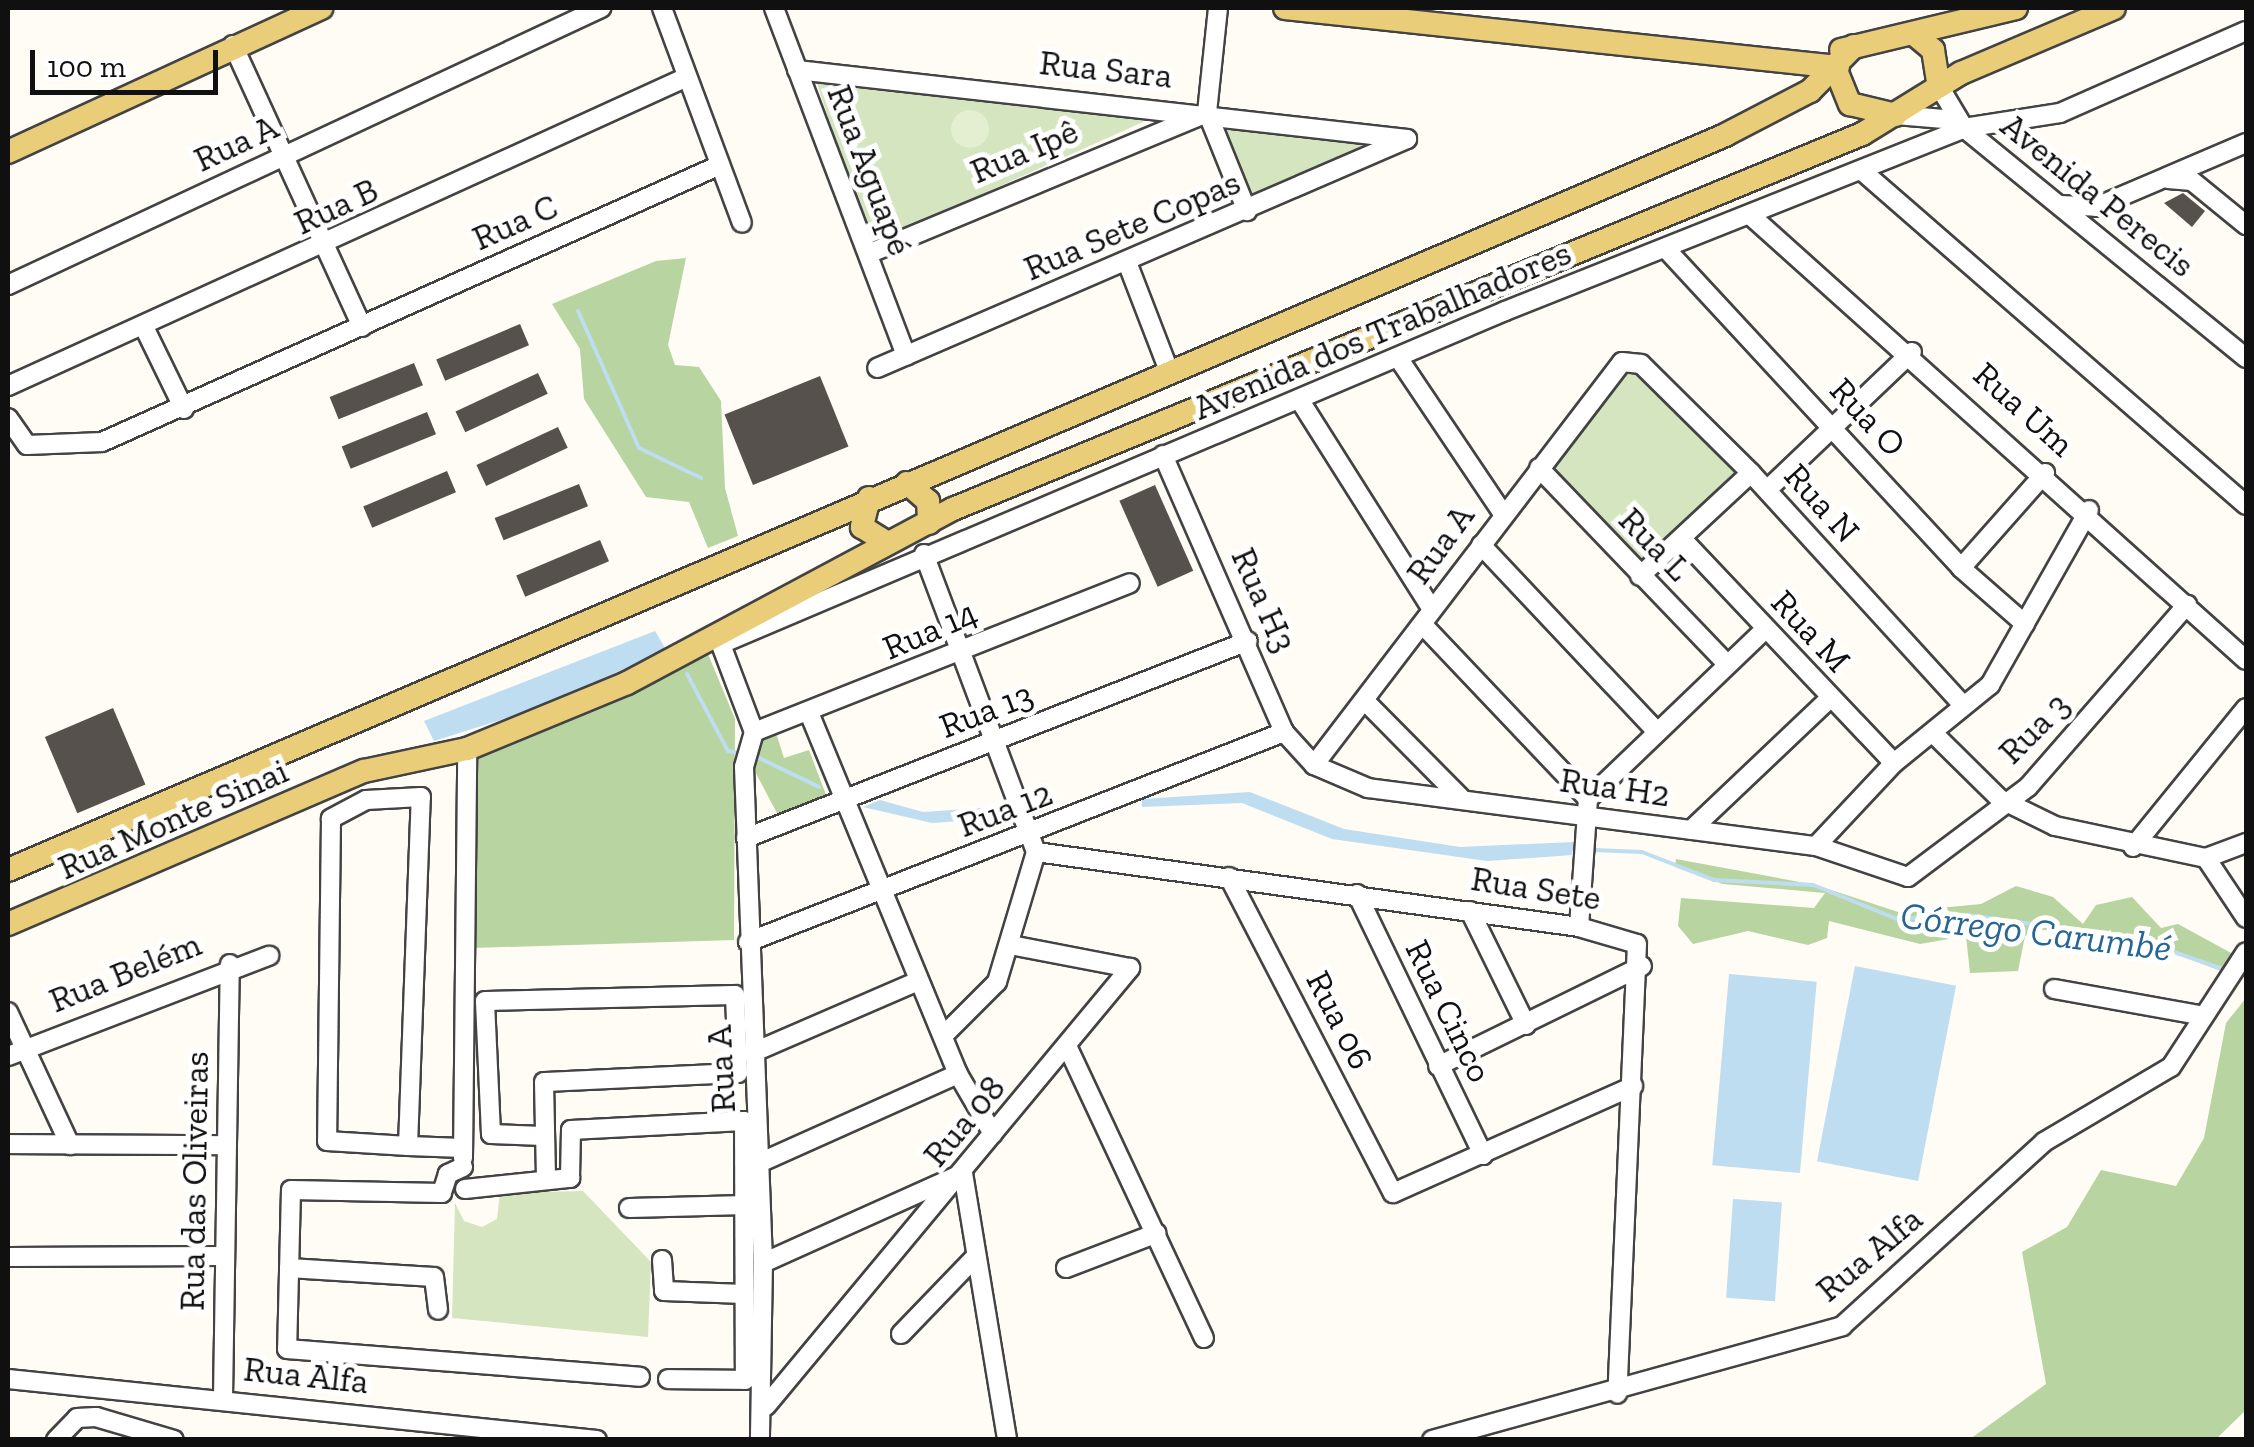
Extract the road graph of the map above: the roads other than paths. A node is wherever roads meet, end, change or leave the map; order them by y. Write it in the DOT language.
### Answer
graph roads {
  1 [pos="321,8"];
  2 [pos="601,8"];
  3 [pos="662,8"];
  4 [pos="774,8"];
  5 [pos="1218,8"];
  6 [pos="1285,8"];
  7 [pos="2114,8"];
  8 [pos="2003,10"];
  9 [pos="2246,31"];
  10 [pos="1914,34"];
  11 [pos="233,46"];
  12 [pos="1854,46"];
  13 [pos="1774,62"];
  14 [pos="1837,69"];
  15 [pos="798,70"];
  16 [pos="688,78"];
  17 [pos="1939,86"];
  18 [pos="1207,112"];
  19 [pos="1896,115"];
  20 [pos="1960,124"];
  21 [pos="1406,138"];
  22 [pos="2246,144"];
  23 [pos="8,152"];
  24 [pos="284,156"];
  25 [pos="2210,158"];
  26 [pos="720,165"];
  27 [pos="1860,170"];
  28 [pos="2162,178"];
  29 [pos="2198,186"];
  30 [pos="2059,205"];
  31 [pos="2093,208"];
  32 [pos="1247,211"];
  33 [pos="1750,215"];
  34 [pos="742,222"];
  35 [pos="2246,225"];
  36 [pos="2087,228"];
  37 [pos="326,248"];
  38 [pos="1666,249"];
  39 [pos="868,254"];
  40 [pos="1127,262"];
  41 [pos="8,286"];
  42 [pos="362,326"];
  43 [pos="145,329"];
  44 [pos="1912,352"];
  45 [pos="906,356"];
  46 [pos="1400,358"];
  47 [pos="2246,358"];
  48 [pos="1622,362"];
  49 [pos="877,368"];
  50 [pos="1169,371"];
  51 [pos="8,386"];
  52 [pos="1300,400"];
  53 [pos="184,409"];
  54 [pos="8,418"];
  55 [pos="1837,431"];
  56 [pos="1163,455"];
  57 [pos="1538,468"];
  58 [pos="1751,473"];
  59 [pos="2045,474"];
  60 [pos="907,482"];
  61 [pos="1767,490"];
  62 [pos="869,498"];
  63 [pos="2246,505"];
  64 [pos="2088,510"];
  65 [pos="1502,512"];
  66 [pos="928,523"];
  67 [pos="961,539"];
  68 [pos="1683,540"];
  69 [pos="884,541"];
  70 [pos="1480,545"];
  71 [pos="924,554"];
  72 [pos="1961,568"];
  73 [pos="1640,576"];
  74 [pos="1130,583"];
  75 [pos="2186,605"];
  76 [pos="1428,617"];
  77 [pos="2026,624"];
  78 [pos="1765,629"];
  79 [pos="719,639"];
  80 [pos="1248,641"];
  81 [pos="965,650"];
  82 [pos="2246,660"];
  83 [pos="1726,663"];
  84 [pos="1829,699"];
  85 [pos="1364,701"];
  86 [pos="1963,705"];
  87 [pos="2246,708"];
  88 [pos="810,715"];
  89 [pos="1284,732"];
  90 [pos="1658,732"];
  91 [pos="1935,735"];
  92 [pos="750,736"];
  93 [pos="1000,740"];
  94 [pos="467,749"];
  95 [pos="1894,763"];
  96 [pos="1314,766"];
  97 [pos="1461,798"];
  98 [pos="2000,799"];
  99 [pos="842,802"];
  100 [pos="1588,808"];
  101 [pos="1030,828"];
  102 [pos="1691,830"];
  103 [pos="746,838"];
  104 [pos="2246,843"];
  105 [pos="1816,846"];
  106 [pos="2133,848"];
  107 [pos="2206,858"];
  108 [pos="8,870"];
  109 [pos="1908,876"];
  110 [pos="1229,877"];
  111 [pos="878,890"];
  112 [pos="1358,894"];
  113 [pos="1470,911"];
  114 [pos="2246,918"];
  115 [pos="8,924"];
  116 [pos="1579,927"];
  117 [pos="748,942"];
  118 [pos="1011,945"];
  119 [pos="269,956"];
  120 [pos="2242,956"];
  121 [pos="230,964"];
  122 [pos="1642,966"];
  123 [pos="918,981"];
  124 [pos="2054,989"];
  125 [pos="8,1012"];
  126 [pos="2198,1015"];
  127 [pos="1526,1025"];
  128 [pos="943,1036"];
  129 [pos="1069,1050"];
  130 [pos="16,1052"];
  131 [pos="752,1053"];
  132 [pos="1438,1066"];
  133 [pos="958,1074"];
  134 [pos="1633,1086"];
  135 [pos="993,1134"];
  136 [pos="543,1136"];
  137 [pos="8,1144"];
  138 [pos="70,1145"];
  139 [pos="226,1145"];
  140 [pos="408,1146"];
  141 [pos="463,1148"];
  142 [pos="1483,1155"];
  143 [pos="758,1163"];
  144 [pos="463,1167"];
  145 [pos="964,1174"];
  146 [pos="546,1180"];
  147 [pos="466,1190"];
  148 [pos="479,1206"];
  149 [pos="746,1206"];
  150 [pos="629,1208"];
  151 [pos="1157,1233"];
  152 [pos="222,1256"];
  153 [pos="8,1257"];
  154 [pos="975,1257"];
  155 [pos="662,1260"];
  156 [pos="763,1262"];
  157 [pos="289,1268"];
  158 [pos="1066,1268"];
  159 [pos="744,1294"];
  160 [pos="438,1310"];
  161 [pos="901,1334"];
  162 [pos="1204,1338"];
  163 [pos="640,1377"];
  164 [pos="8,1379"];
  165 [pos="668,1379"];
  166 [pos="1617,1394"];
  167 [pos="223,1398"];
  168 [pos="766,1406"];
  169 [pos="58,1434"];
  170 [pos="174,1440"];
  171 [pos="597,1440"];
  172 [pos="760,1440"];
  173 [pos="1006,1440"];
  174 [pos="1432,1440"];
  1 -- 11 [label="main road"];
  2 -- 24 [label="street, Rua A"];
  3 -- 16 [label="street"];
  4 -- 15 [label="street, Rua Aguapé"];
  5 -- 18 [label="street"];
  6 -- 13 [label="main road"];
  7 -- 17 [label="main road"];
  8 -- 10 [label="main road"];
  9 -- 20 [label="street"];
  10 -- 12 [label="main road"];
  10 -- 17 [label="main road"];
  11 -- 23 [label="main road"];
  11 -- 24 [label="street"];
  12 -- 13 [label="main road"];
  12 -- 14 [label="main road"];
  13 -- 14 [label="main road"];
  14 -- 19 [label="main road"];
  14 -- 50 [label="main road"];
  15 -- 18 [label="street, Rua Sara"];
  15 -- 39 [label="street, Rua Aguapé"];
  16 -- 26 [label="street"];
  16 -- 37 [label="street, Rua B"];
  17 -- 19 [label="main road"];
  17 -- 20 [label="street, Avenida Perecis"];
  18 -- 21 [label="street, Rua Sara"];
  18 -- 32 [label="street"];
  18 -- 39 [label="street, Rua Ipê"];
  19 -- 20 [label="street, Avenida Perecis"];
  19 -- 66 [label="main road"];
  20 -- 27 [label="street, Avenida dos Trabalhadores"];
  20 -- 30 [label="street, Avenida Perecis"];
  21 -- 32 [label="street, Rua Sete Copas"];
  22 -- 25 [label="street"];
  24 -- 37 [label="street"];
  24 -- 41 [label="street, Rua A"];
  25 -- 28 [label="street"];
  25 -- 29 [label="street"];
  26 -- 34 [label="street"];
  26 -- 42 [label="street, Rua C"];
  27 -- 33 [label="street, Avenida dos Trabalhadores"];
  27 -- 63 [label="street"];
  28 -- 29 [label="street"];
  28 -- 31 [label="street"];
  29 -- 35 [label="street"];
  30 -- 31 [label="street"];
  30 -- 36 [label="street, Avenida Perecis"];
  31 -- 36 [label="street"];
  32 -- 40 [label="street, Rua Sete Copas"];
  33 -- 38 [label="street, Avenida dos Trabalhadores"];
  33 -- 44 [label="street, Rua Um"];
  36 -- 47 [label="street, Avenida Perecis"];
  37 -- 42 [label="street"];
  37 -- 43 [label="street, Rua B"];
  38 -- 46 [label="street, Avenida dos Trabalhadores"];
  38 -- 55 [label="street, Rua O"];
  39 -- 45 [label="street, Rua Aguapé"];
  40 -- 45 [label="street, Rua Sete Copas"];
  40 -- 50 [label="street"];
  42 -- 53 [label="street, Rua C"];
  43 -- 51 [label="street, Rua B"];
  43 -- 53 [label="street"];
  44 -- 55 [label="street"];
  44 -- 59 [label="street, Rua Um"];
  45 -- 49 [label="street, Rua Sete Copas"];
  46 -- 52 [label="street, Avenida dos Trabalhadores"];
  46 -- 65 [label="street"];
  48 -- 57 [label="street, Rua A"];
  48 -- 58 [label="street, Rua N"];
  50 -- 60 [label="main road"];
  52 -- 56 [label="street, Avenida dos Trabalhadores"];
  52 -- 76 [label="street"];
  53 -- 54 [label="street, Rua C"];
  55 -- 61 [label="street"];
  55 -- 72 [label="street, Rua O"];
  56 -- 67 [label="street, Avenida dos Trabalhadores"];
  56 -- 80 [label="street, Rua H3"];
  57 -- 65 [label="street, Rua A"];
  57 -- 73 [label="street, Rua L"];
  58 -- 61 [label="street, Rua N"];
  58 -- 68 [label="street"];
  59 -- 64 [label="street, Rua Um"];
  59 -- 72 [label="street"];
  60 -- 62 [label="main road"];
  60 -- 66 [label="main road"];
  61 -- 86 [label="street, Rua N"];
  62 -- 69 [label="main road"];
  62 -- 108 [label="main road"];
  64 -- 75 [label="street, Rua Um"];
  64 -- 77 [label="street"];
  65 -- 70 [label="street, Rua A"];
  66 -- 67 [label="street"];
  66 -- 69 [label="main road"];
  66 -- 71 [label="street"];
  67 -- 71 [label="street, Avenida dos Trabalhadores"];
  68 -- 73 [label="street"];
  68 -- 78 [label="street, Rua M"];
  69 -- 71 [label="street"];
  69 -- 79 [label="main road, Rua Monte Sinai"];
  70 -- 76 [label="street, Rua A"];
  70 -- 90 [label="street"];
  71 -- 79 [label="street, Avenida dos Trabalhadores"];
  71 -- 81 [label="street"];
  72 -- 77 [label="street, Rua O"];
  73 -- 83 [label="street, Rua L"];
  74 -- 81 [label="street, Rua 14"];
  75 -- 82 [label="street, Rua Um"];
  75 -- 98 [label="street, Rua 3"];
  76 -- 85 [label="street, Rua A"];
  76 -- 100 [label="street"];
  77 -- 86 [label="street"];
  78 -- 83 [label="street"];
  78 -- 84 [label="street, Rua M"];
  79 -- 92 [label="street"];
  79 -- 94 [label="main road, Rua Monte Sinai"];
  80 -- 89 [label="street, Rua H3"];
  80 -- 93 [label="street, Rua 13"];
  81 -- 88 [label="street, Rua 14"];
  81 -- 93 [label="street"];
  83 -- 90 [label="street"];
  84 -- 95 [label="street, Rua M"];
  84 -- 102 [label="street"];
  85 -- 96 [label="street, Rua A"];
  85 -- 97 [label="street"];
  86 -- 91 [label="street"];
  87 -- 106 [label="street"];
  88 -- 92 [label="street, Rua 14"];
  88 -- 99 [label="street"];
  89 -- 96 [label="street, Rua H3"];
  89 -- 101 [label="street, Rua 12"];
  90 -- 100 [label="street"];
  91 -- 95 [label="street"];
  91 -- 98 [label="street"];
  92 -- 103 [label="street, Rua A"];
  93 -- 99 [label="street, Rua 13"];
  93 -- 101 [label="street"];
  94 -- 115 [label="main road, Rua Monte Sinai"];
  94 -- 141 [label="street"];
  95 -- 105 [label="street"];
  96 -- 97 [label="street, Rua H2"];
  97 -- 100 [label="street, Rua H2"];
  98 -- 106 [label="street"];
  98 -- 109 [label="street, Rua 3"];
  99 -- 103 [label="street, Rua 13"];
  99 -- 111 [label="street"];
  100 -- 102 [label="street, Rua H2"];
  100 -- 116 [label="street"];
  101 -- 110 [label="street, Rua Sete"];
  101 -- 111 [label="street, Rua 12"];
  101 -- 118 [label="street"];
  102 -- 105 [label="street, Rua H2"];
  103 -- 117 [label="street, Rua A"];
  104 -- 107 [label="street"];
  105 -- 109 [label="street, Rua H2"];
  106 -- 107 [label="street"];
  107 -- 114 [label="street"];
  110 -- 112 [label="street, Rua Sete"];
  110 -- 142 [label="street, Rua 06"];
  111 -- 117 [label="street, Rua 12"];
  111 -- 123 [label="street"];
  112 -- 113 [label="street, Rua Sete"];
  112 -- 132 [label="street, Rua Cinco"];
  113 -- 116 [label="street, Rua Sete"];
  113 -- 127 [label="street"];
  116 -- 122 [label="street, Rua Sete"];
  117 -- 131 [label="street, Rua A"];
  118 -- 128 [label="street"];
  118 -- 129 [label="street, Rua 08"];
  119 -- 121 [label="street, Rua Belém"];
  120 -- 126 [label="street, Rua Alfa"];
  121 -- 130 [label="street, Rua Belém"];
  121 -- 139 [label="street, Rua das Oliveiras"];
  122 -- 127 [label="street"];
  122 -- 134 [label="street"];
  123 -- 128 [label="street"];
  123 -- 131 [label="street"];
  124 -- 126 [label="street"];
  125 -- 130 [label="street"];
  126 -- 166 [label="street, Rua Alfa"];
  127 -- 132 [label="street"];
  128 -- 133 [label="street"];
  129 -- 135 [label="street, Rua 08"];
  129 -- 151 [label="street"];
  130 -- 138 [label="street"];
  131 -- 143 [label="street, Rua A"];
  132 -- 142 [label="street, Rua Cinco"];
  133 -- 135 [label="street"];
  133 -- 143 [label="street"];
  134 -- 142 [label="street"];
  134 -- 166 [label="street"];
  135 -- 145 [label="street, Rua 08"];
  136 -- 136 [label="street"];
  136 -- 146 [label="street"];
  137 -- 138 [label="street"];
  138 -- 139 [label="street"];
  139 -- 152 [label="street, Rua das Oliveiras"];
  140 -- 140 [label="street"];
  140 -- 141 [label="street"];
  141 -- 144 [label="street"];
  143 -- 156 [label="street, Rua A"];
  144 -- 147 [label="street"];
  144 -- 157 [label="street"];
  145 -- 154 [label="street"];
  145 -- 156 [label="street"];
  145 -- 168 [label="street, Rua 08"];
  146 -- 147 [label="street"];
  146 -- 149 [label="street"];
  147 -- 148 [label="street"];
  149 -- 150 [label="street"];
  149 -- 159 [label="street"];
  151 -- 158 [label="street"];
  151 -- 162 [label="street"];
  152 -- 153 [label="street"];
  152 -- 167 [label="street, Rua das Oliveiras"];
  154 -- 161 [label="street"];
  154 -- 173 [label="street"];
  155 -- 159 [label="street"];
  156 -- 168 [label="street, Rua A"];
  157 -- 160 [label="street"];
  157 -- 163 [label="street"];
  159 -- 165 [label="street"];
  164 -- 167 [label="street, Rua Alfa"];
  166 -- 174 [label="street, Rua Alfa"];
  167 -- 171 [label="street, Rua Alfa"];
  168 -- 172 [label="street, Rua A"];
  169 -- 170 [label="street"];
}
